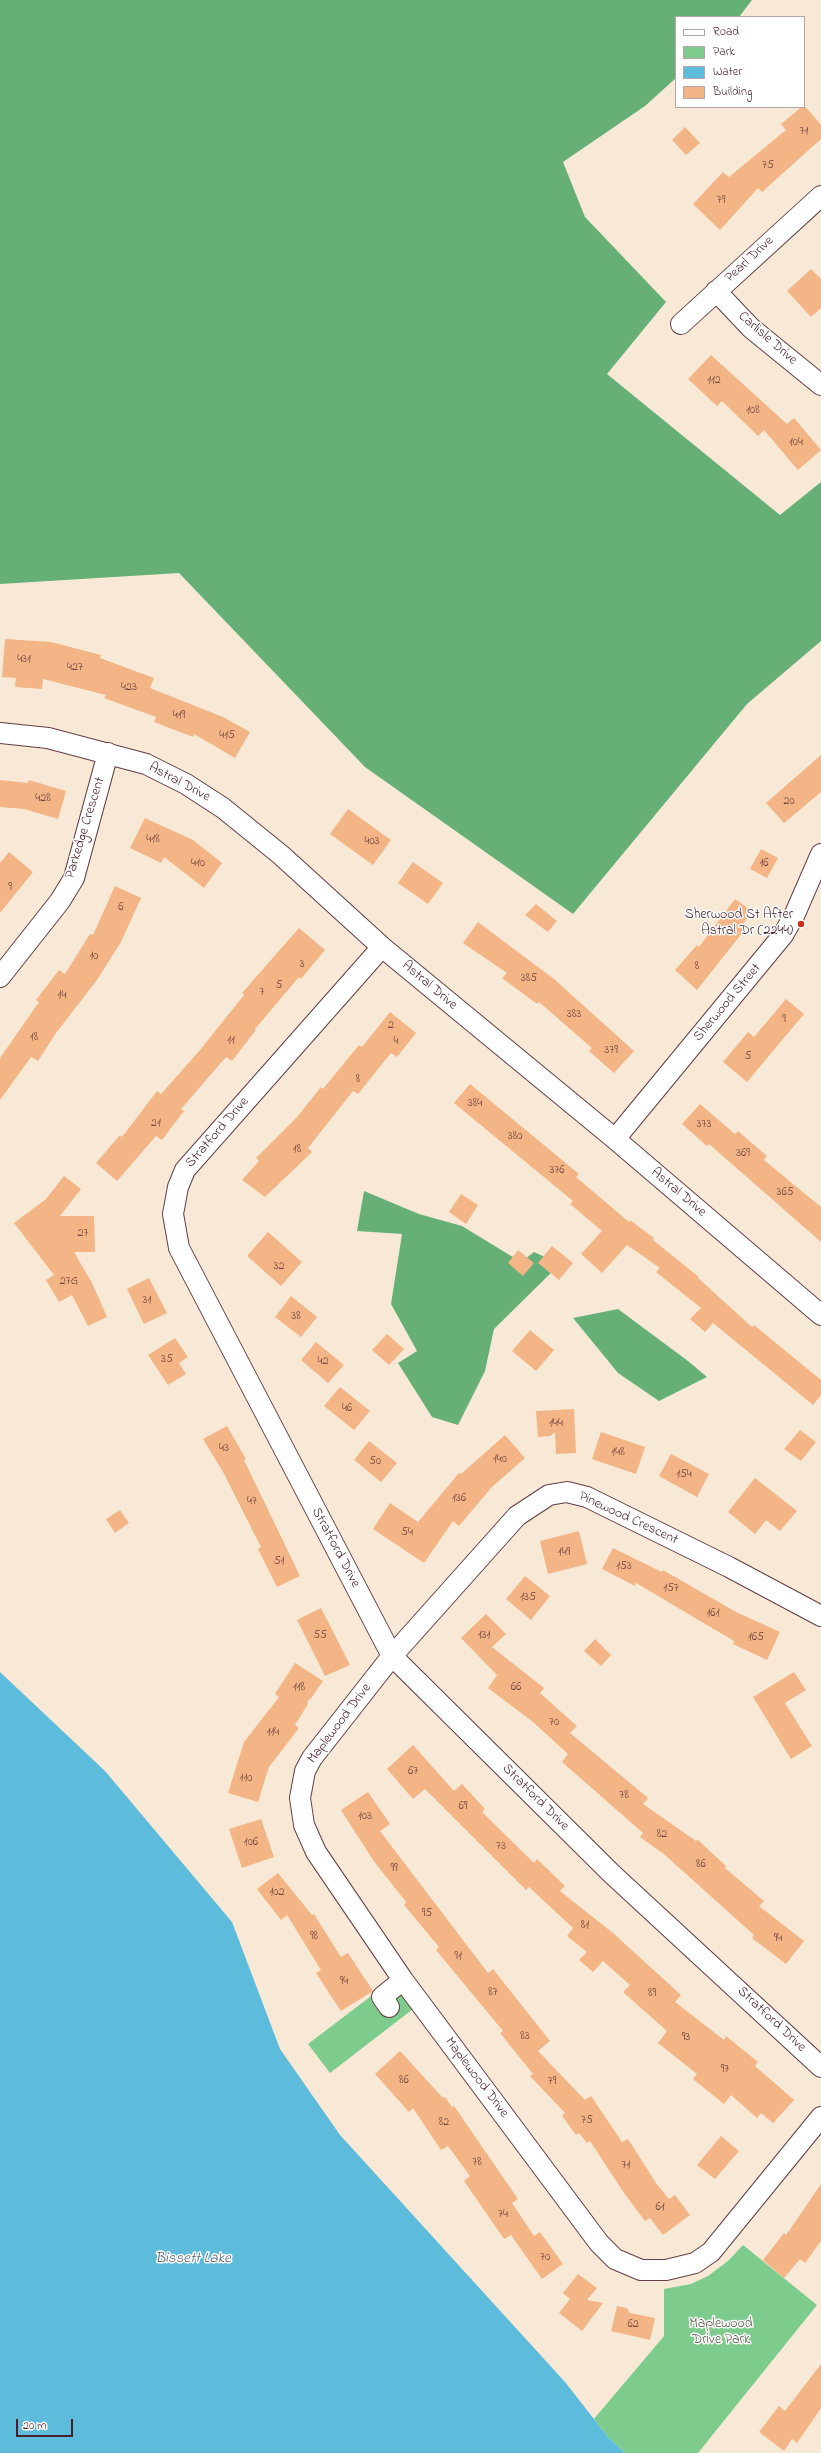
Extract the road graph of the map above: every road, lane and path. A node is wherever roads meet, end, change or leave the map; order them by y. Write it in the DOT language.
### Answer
graph roads {
  1 [pos="821,196"];
  2 [pos="716,291"];
  3 [pos="681,324"];
  4 [pos="821,385"];
  5 [pos="0,733"];
  6 [pos="108,753"];
  7 [pos="821,854"];
  8 [pos="382,947"];
  9 [pos="0,977"];
  10 [pos="615,1140"];
  11 [pos="821,1315"];
  12 [pos="821,1616"];
  13 [pos="392,1656"];
  14 [pos="403,1980"];
  15 [pos="389,2007"];
  16 [pos="821,2067"];
  17 [pos="821,2117"];
  1 -- 2 [label="street, Pearl Drive"];
  2 -- 3 [label="street, Pearl Drive"];
  2 -- 4 [label="street, Carlisle Drive"];
  5 -- 6 [label="street, Astral Drive"];
  6 -- 8 [label="street, Astral Drive"];
  6 -- 9 [label="street, Parkedge Crescent"];
  7 -- 10 [label="street, Sherwood Street"];
  8 -- 10 [label="street, Astral Drive"];
  8 -- 13 [label="street, Stratford Drive"];
  10 -- 11 [label="street, Astral Drive"];
  12 -- 13 [label="street, Pinewood Crescent"];
  13 -- 14 [label="street, Maplewood Drive"];
  13 -- 16 [label="street, Stratford Drive"];
  14 -- 15 [label="street"];
  14 -- 17 [label="street, Maplewood Drive"];
}
